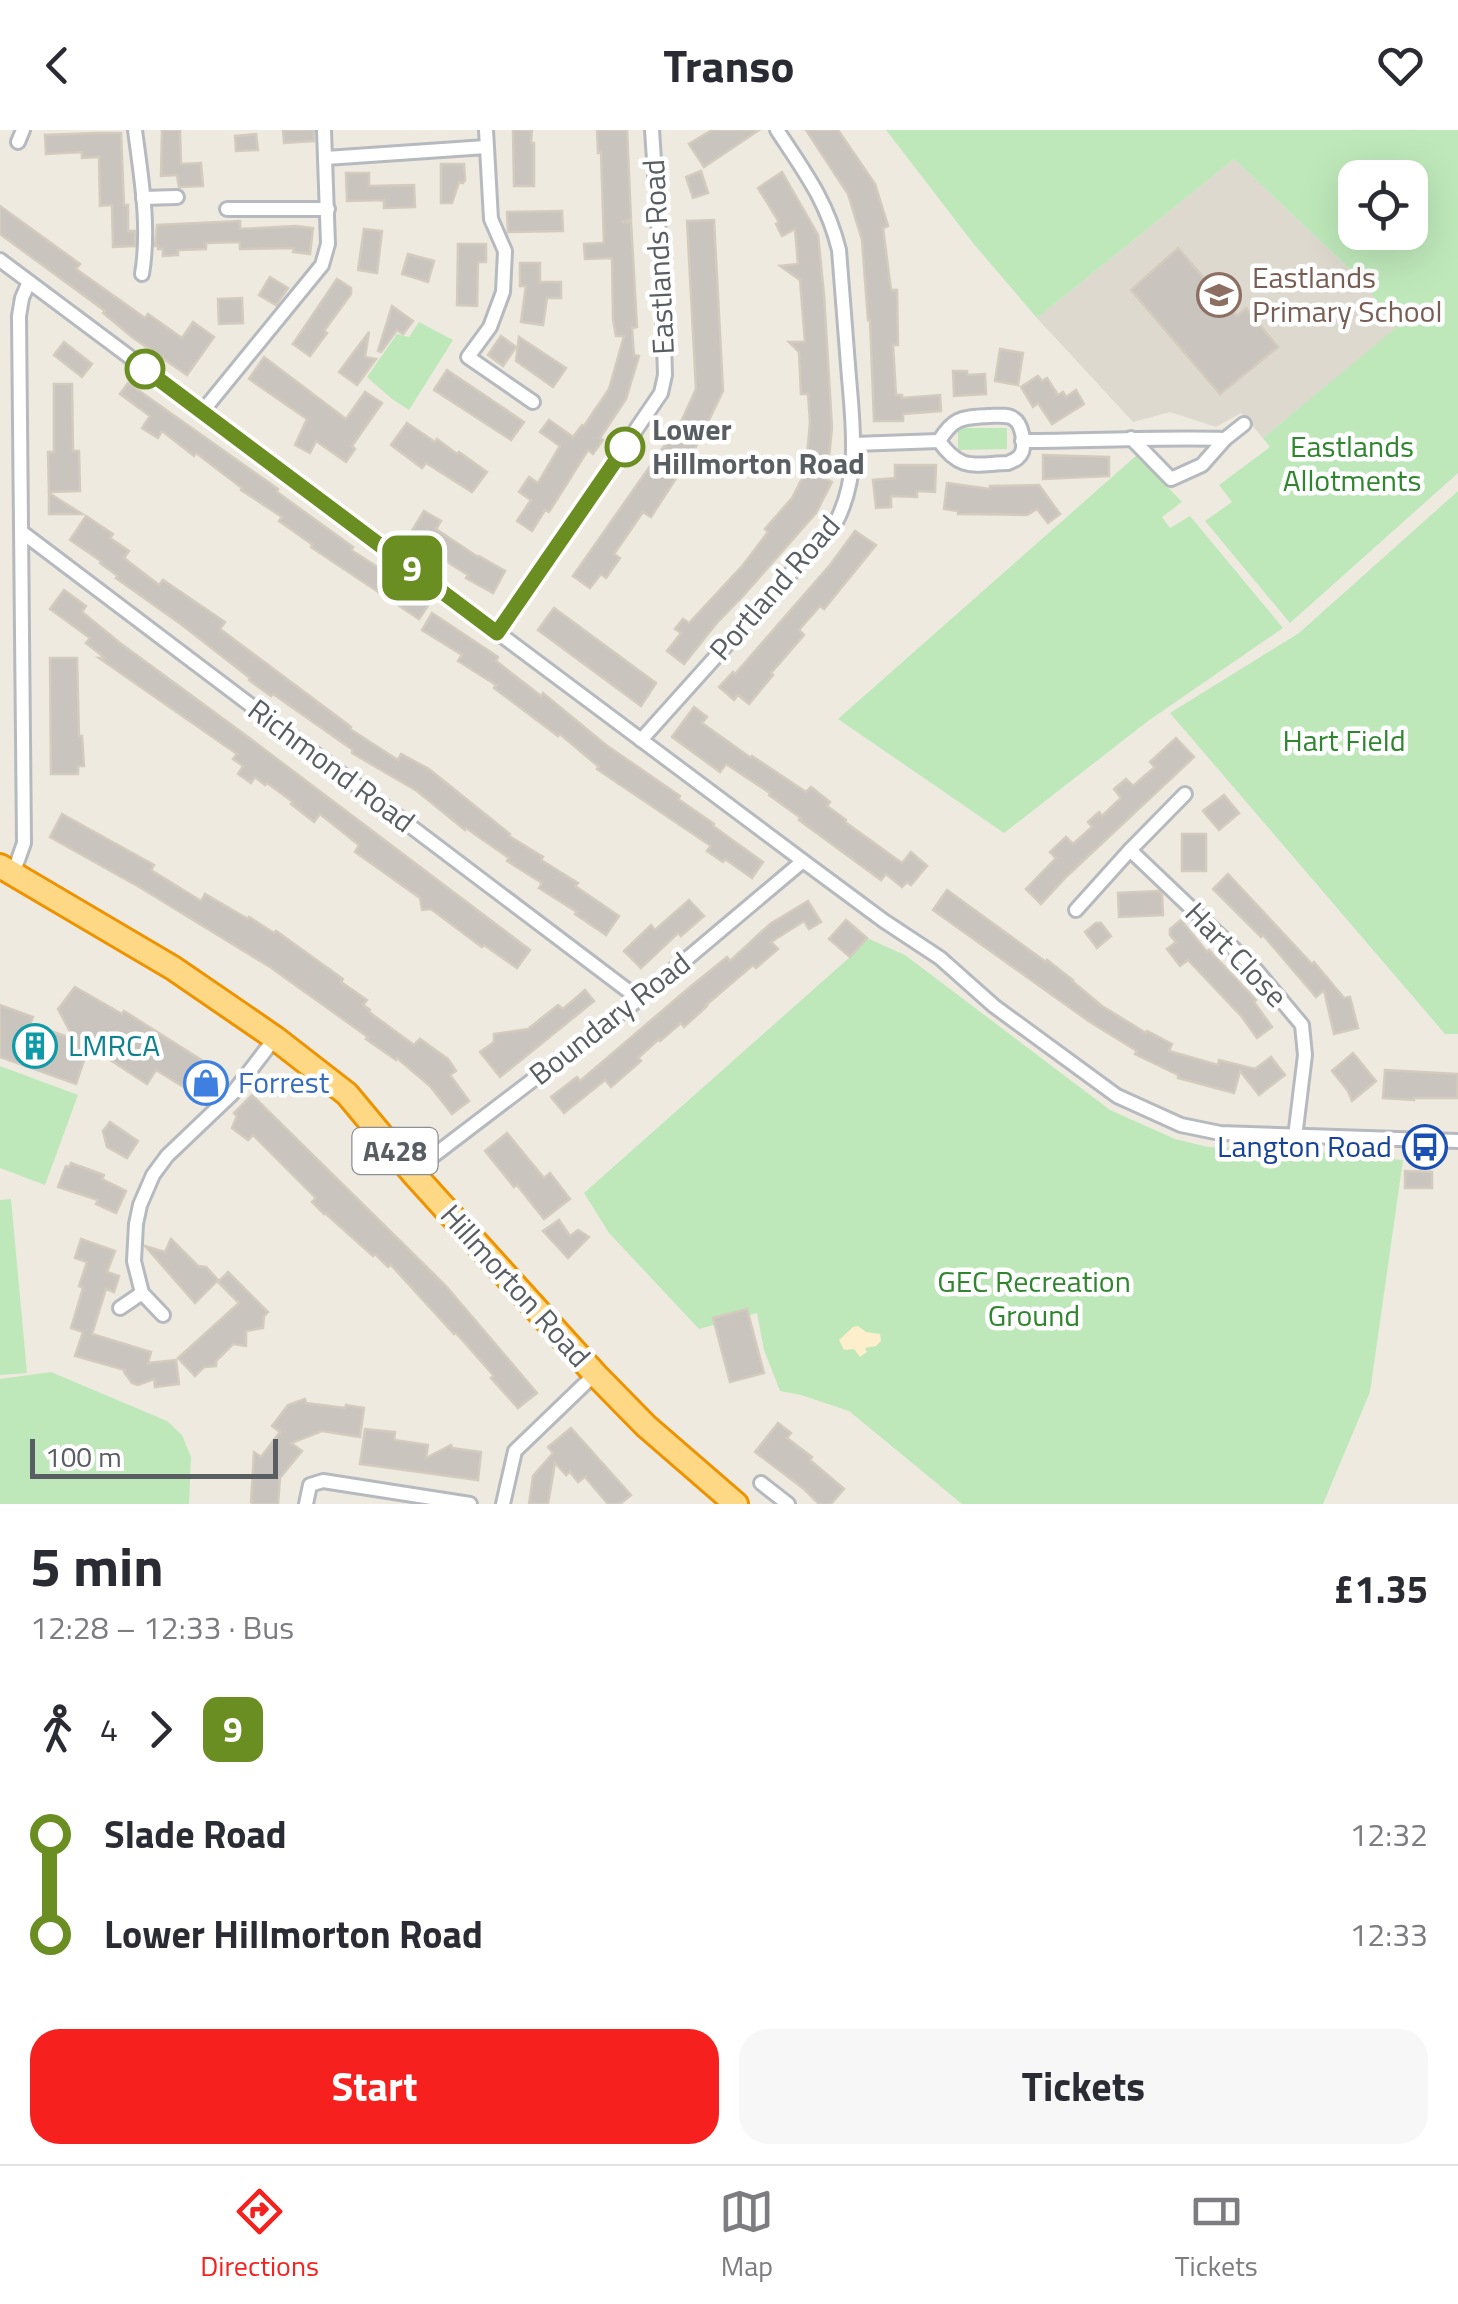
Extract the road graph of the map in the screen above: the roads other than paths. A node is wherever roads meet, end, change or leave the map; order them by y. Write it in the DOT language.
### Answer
graph roads {
  1 [pos="135,130"];
  2 [pos="324,130"];
  3 [pos="486,130"];
  4 [pos="777,130"];
  5 [pos="653,131"];
  6 [pos="486,147"];
  7 [pos="326,158"];
  8 [pos="177,197"];
  9 [pos="143,198"];
  10 [pos="328,209"];
  11 [pos="227,210"];
  12 [pos="0,260"];
  13 [pos="142,274"];
  14 [pos="29,282"];
  15 [pos="533,402"];
  16 [pos="202,412"];
  17 [pos="1244,424"];
  18 [pos="1130,438"];
  19 [pos="1225,439"];
  20 [pos="939,441"];
  21 [pos="1022,441"];
  22 [pos="854,444"];
  23 [pos="22,533"];
  24 [pos="497,633"];
  25 [pos="641,740"];
  26 [pos="1185,794"];
  27 [pos="1130,850"];
  28 [pos="803,861"];
  29 [pos="6,870"];
  30 [pos="1076,910"];
  31 [pos="639,1000"];
  32 [pos="274,1038"];
  33 [pos="1295,1137"];
  34 [pos="1458,1141"];
  35 [pos="412,1172"];
  36 [pos="142,1293"];
  37 [pos="120,1308"];
  38 [pos="163,1315"];
  39 [pos="595,1374"];
  40 [pos="761,1483"];
  41 [pos="306,1504"];
  42 [pos="470,1504"];
  43 [pos="503,1504"];
  44 [pos="736,1504"];
  45 [pos="788,1504"];
  1 -- 9 [label="street"];
  2 -- 7 [label="street"];
  3 -- 6 [label="street"];
  4 -- 22 [label="street, Portland Road"];
  5 -- 24 [label="street, Eastlands Road"];
  6 -- 7 [label="street"];
  6 -- 15 [label="street"];
  7 -- 10 [label="street"];
  8 -- 9 [label="street"];
  9 -- 13 [label="street"];
  10 -- 11 [label="street"];
  10 -- 16 [label="street"];
  12 -- 14 [label="street"];
  14 -- 16 [label="street"];
  14 -- 23 [label="street"];
  16 -- 24 [label="street"];
  17 -- 19 [label="street"];
  18 -- 19 [label="street"];
  18 -- 19 [label="street"];
  18 -- 21 [label="street"];
  20 -- 21 [label="street"];
  20 -- 21 [label="street"];
  20 -- 22 [label="street"];
  22 -- 25 [label="street, Portland Road"];
  23 -- 29 [label="street"];
  23 -- 31 [label="street, Richmond Road"];
  24 -- 25 [label="street"];
  25 -- 28 [label="street"];
  26 -- 27 [label="street"];
  27 -- 30 [label="street"];
  27 -- 33 [label="street, Hart Close"];
  28 -- 31 [label="street, Boundary Road"];
  28 -- 33 [label="street"];
  29 -- 32 [label="highway, Hillmorton Road / A428"];
  31 -- 35 [label="street, Boundary Road"];
  32 -- 35 [label="highway, Hillmorton Road / A428"];
  32 -- 36 [label="street"];
  33 -- 34 [label="street"];
  35 -- 39 [label="highway, Hillmorton Road / A428"];
  36 -- 37 [label="street"];
  36 -- 38 [label="street"];
  39 -- 43 [label="street"];
  39 -- 44 [label="highway, Hillmorton Road / A428"];
  40 -- 45 [label="street"];
  41 -- 42 [label="street"];
}
